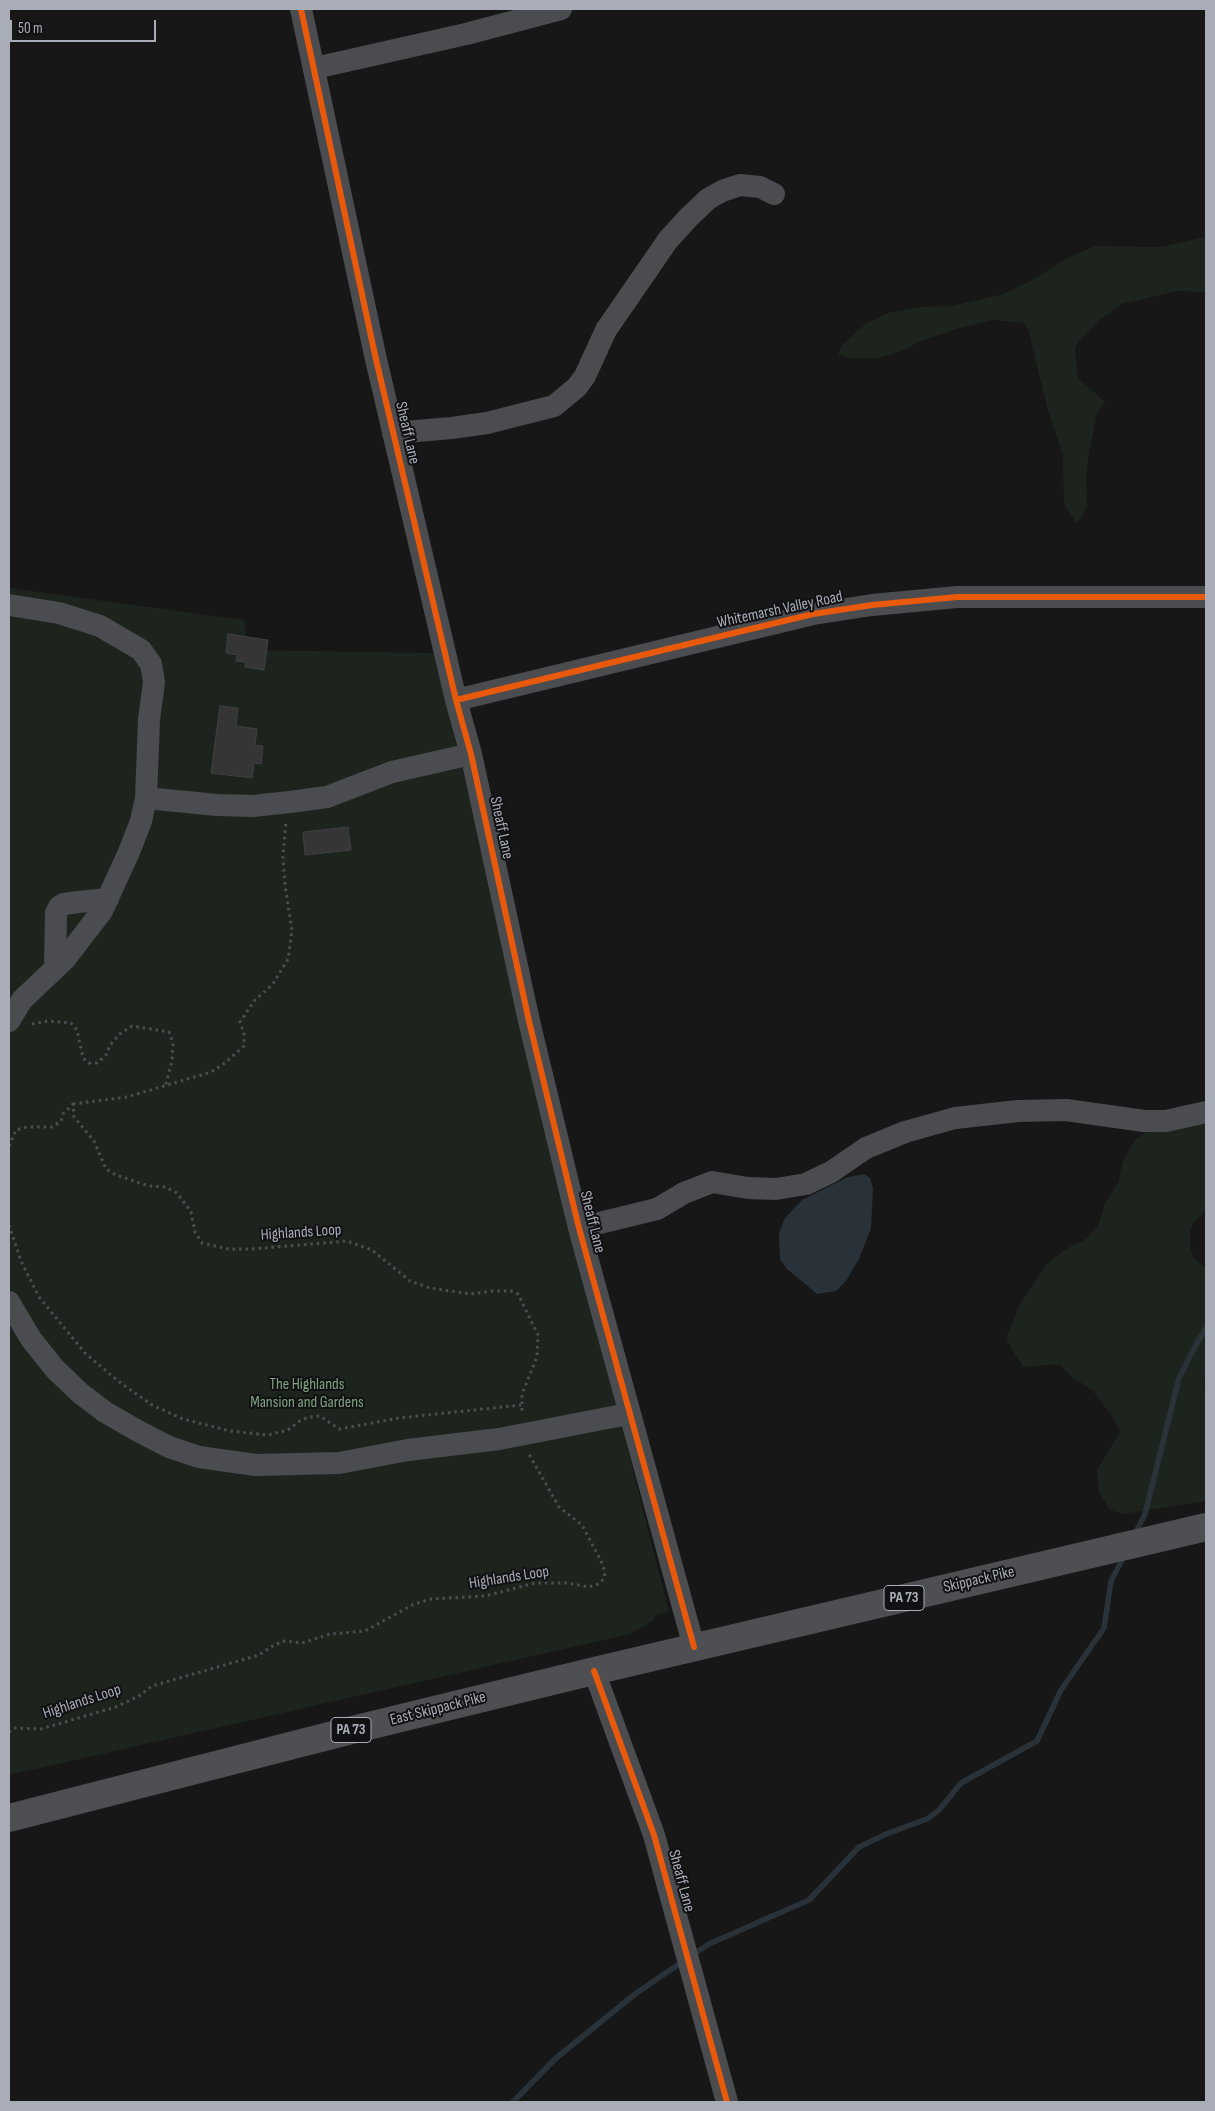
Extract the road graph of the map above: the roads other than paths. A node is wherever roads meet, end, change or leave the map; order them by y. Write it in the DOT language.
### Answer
graph roads {
  1 [pos="301,9"];
  2 [pos="561,9"];
  3 [pos="314,68"];
  4 [pos="774,194"];
  5 [pos="393,433"];
  6 [pos="1206,597"];
  7 [pos="9,605"];
  8 [pos="456,700"];
  9 [pos="470,754"];
  10 [pos="146,798"];
  11 [pos="108,899"];
  12 [pos="55,968"];
  13 [pos="9,1020"];
  14 [pos="1206,1112"];
  15 [pos="579,1228"];
  16 [pos="9,1302"];
  17 [pos="628,1414"];
  18 [pos="1206,1527"];
  19 [pos="694,1647"];
  20 [pos="594,1671"];
  21 [pos="9,1818"];
  22 [pos="727,2102"];
  1 -- 3 [label="street, Sheaff Lane"];
  2 -- 3 [label="street"];
  3 -- 5 [label="street, Sheaff Lane"];
  4 -- 5 [label="street"];
  5 -- 8 [label="street, Sheaff Lane"];
  6 -- 8 [label="street, Whitemarsh Valley Road"];
  7 -- 10 [label="street"];
  8 -- 9 [label="street, Sheaff Lane"];
  9 -- 10 [label="street"];
  9 -- 15 [label="street, Sheaff Lane"];
  10 -- 11 [label="street"];
  11 -- 12 [label="street"];
  11 -- 12 [label="street"];
  12 -- 13 [label="street"];
  14 -- 15 [label="street"];
  15 -- 17 [label="street, Sheaff Lane"];
  16 -- 17 [label="street"];
  17 -- 19 [label="street, Sheaff Lane"];
  18 -- 19 [label="main road, Skippack Pike / PA 73"];
  19 -- 20 [label="main road, East Skippack Pike / PA 73"];
  20 -- 21 [label="main road, East Skippack Pike / PA 73"];
  20 -- 22 [label="street, Sheaff Lane"];
}
